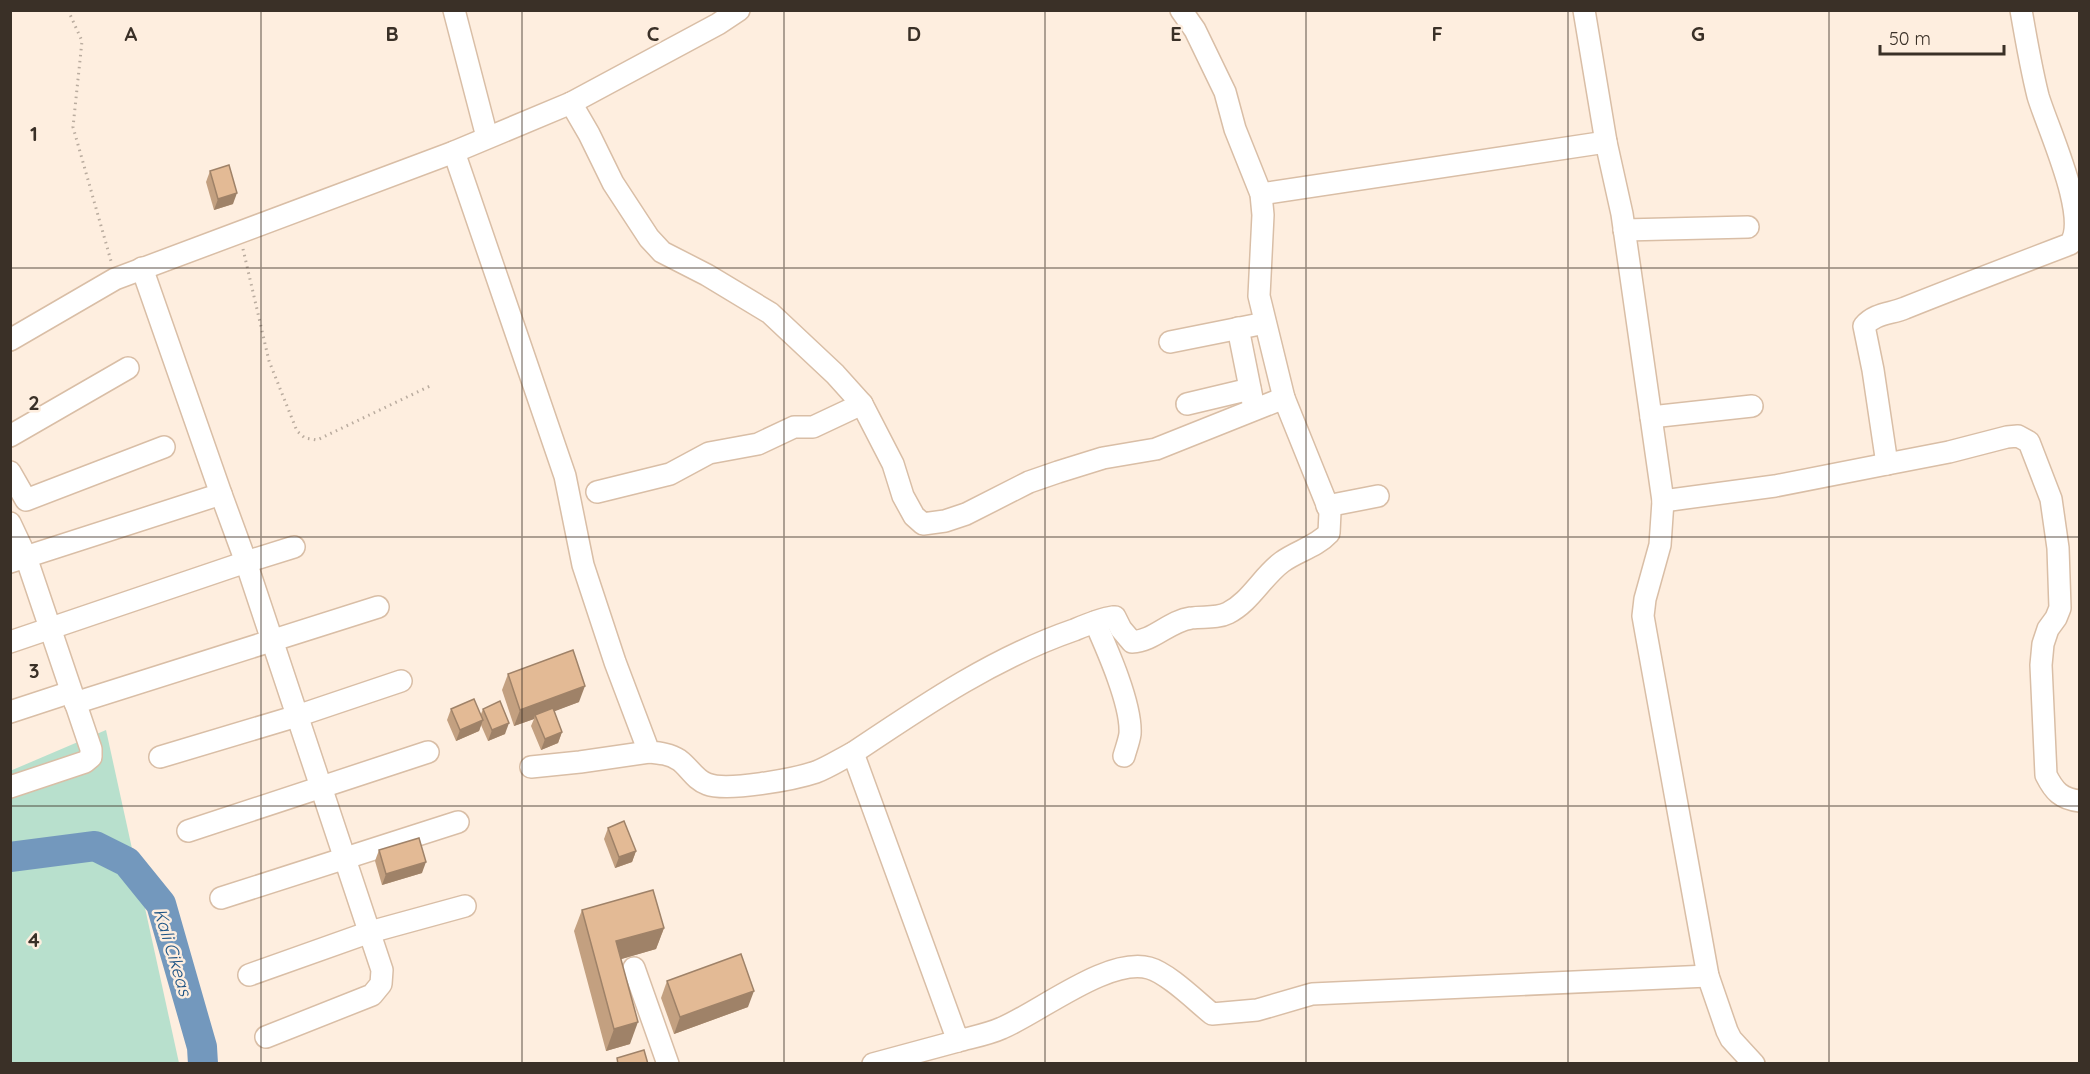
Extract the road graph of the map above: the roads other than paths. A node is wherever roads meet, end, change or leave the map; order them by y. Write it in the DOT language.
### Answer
graph roads {
  1 [pos="454,10"];
  2 [pos="739,10"];
  3 [pos="1181,10"];
  4 [pos="1584,10"];
  5 [pos="2020,10"];
  6 [pos="571,103"];
  7 [pos="488,137"];
  8 [pos="1606,142"];
  9 [pos="454,153"];
  10 [pos="2071,154"];
  11 [pos="1261,194"];
  12 [pos="1748,227"];
  13 [pos="1624,231"];
  14 [pos="142,268"];
  15 [pos="1265,323"];
  16 [pos="1238,328"];
  17 [pos="10,340"];
  18 [pos="1170,342"];
  19 [pos="128,368"];
  20 [pos="1284,398"];
  21 [pos="862,404"];
  22 [pos="1187,404"];
  23 [pos="1752,406"];
  24 [pos="1651,417"];
  25 [pos="10,436"];
  26 [pos="164,447"];
  27 [pos="1887,464"];
  28 [pos="10,472"];
  29 [pos="597,492"];
  30 [pos="221,494"];
  31 [pos="1378,496"];
  32 [pos="1663,501"];
  33 [pos="1327,506"];
  34 [pos="10,523"];
  35 [pos="294,547"];
  36 [pos="18,559"];
  37 [pos="246,562"];
  38 [pos="378,607"];
  39 [pos="1095,622"];
  40 [pos="51,629"];
  41 [pos="273,641"];
  42 [pos="10,642"];
  43 [pos="401,681"];
  44 [pos="73,698"];
  45 [pos="10,712"];
  46 [pos="297,716"];
  47 [pos="428,752"];
  48 [pos="649,752"];
  49 [pos="853,753"];
  50 [pos="1124,756"];
  51 [pos="160,757"];
  52 [pos="531,767"];
  53 [pos="322,786"];
  54 [pos="10,787"];
  55 [pos="2079,801"];
  56 [pos="458,822"];
  57 [pos="188,831"];
  58 [pos="346,858"];
  59 [pos="221,898"];
  60 [pos="465,906"];
  61 [pos="370,932"];
  62 [pos="634,968"];
  63 [pos="249,975"];
  64 [pos="1708,976"];
  65 [pos="266,1037"];
  66 [pos="958,1041"];
  67 [pos="668,1064"];
  68 [pos="873,1064"];
  69 [pos="1754,1064"];
  1 -- 7 [label="street"];
  2 -- 6 [label="street"];
  3 -- 11 [label="street"];
  4 -- 8 [label="street"];
  5 -- 10 [label="street"];
  6 -- 7 [label="street"];
  6 -- 21 [label="street"];
  7 -- 9 [label="street"];
  8 -- 11 [label="street"];
  8 -- 13 [label="street"];
  9 -- 14 [label="street"];
  9 -- 48 [label="street"];
  10 -- 27 [label="street"];
  11 -- 15 [label="street"];
  12 -- 13 [label="street"];
  13 -- 24 [label="street"];
  14 -- 17 [label="street"];
  14 -- 30 [label="street"];
  15 -- 16 [label="street"];
  15 -- 20 [label="street"];
  16 -- 18 [label="street"];
  16 -- 22 [label="street"];
  19 -- 25 [label="street"];
  20 -- 21 [label="street"];
  20 -- 33 [label="street"];
  21 -- 29 [label="street"];
  23 -- 24 [label="street"];
  24 -- 32 [label="street"];
  26 -- 28 [label="street"];
  27 -- 32 [label="street"];
  27 -- 55 [label="street"];
  30 -- 36 [label="street"];
  30 -- 37 [label="street"];
  31 -- 33 [label="street"];
  32 -- 64 [label="street"];
  33 -- 39 [label="street"];
  34 -- 36 [label="street"];
  35 -- 37 [label="street"];
  36 -- 40 [label="street"];
  37 -- 40 [label="street"];
  37 -- 41 [label="street"];
  38 -- 41 [label="street"];
  39 -- 49 [label="street"];
  39 -- 50 [label="street"];
  40 -- 42 [label="street"];
  40 -- 44 [label="street"];
  41 -- 44 [label="street"];
  41 -- 46 [label="street"];
  43 -- 46 [label="street"];
  44 -- 45 [label="street"];
  44 -- 54 [label="street"];
  46 -- 51 [label="street"];
  46 -- 53 [label="street"];
  47 -- 53 [label="street"];
  48 -- 49 [label="street"];
  48 -- 52 [label="street"];
  49 -- 66 [label="street"];
  53 -- 57 [label="street"];
  53 -- 58 [label="street"];
  56 -- 58 [label="street"];
  58 -- 59 [label="street"];
  58 -- 61 [label="street"];
  60 -- 61 [label="street"];
  61 -- 63 [label="street"];
  61 -- 65 [label="street"];
  62 -- 67 [label="street"];
  64 -- 66 [label="street"];
  64 -- 69 [label="street"];
  66 -- 68 [label="street"];
}
